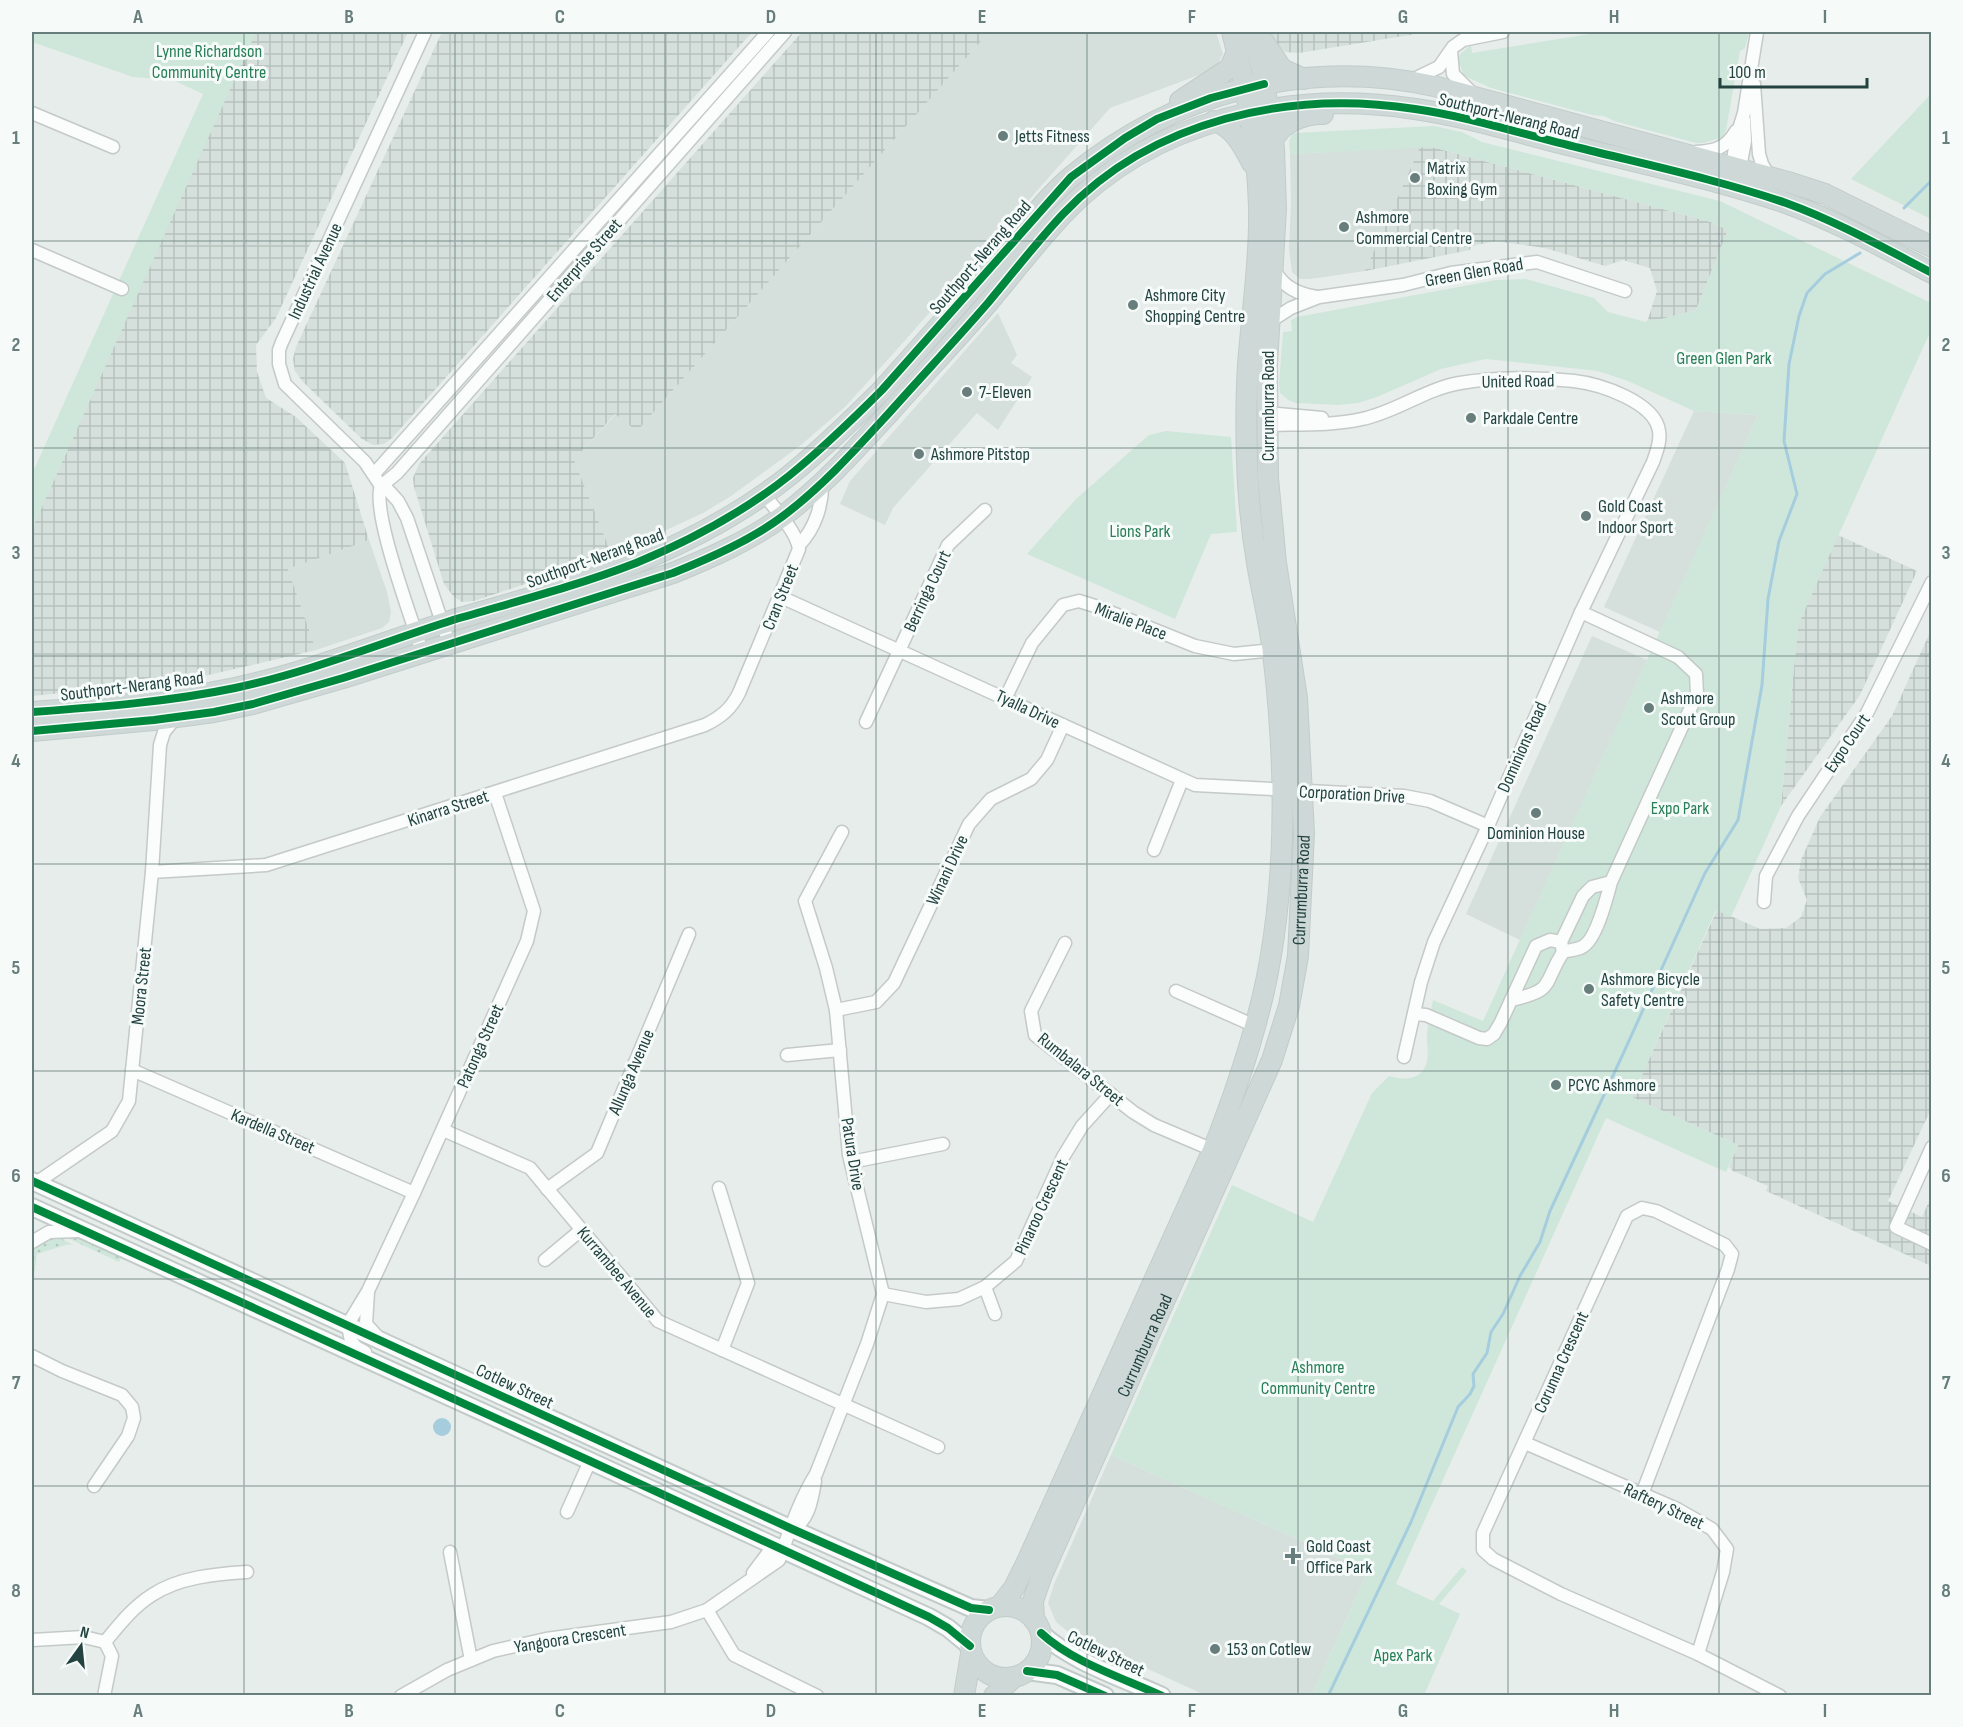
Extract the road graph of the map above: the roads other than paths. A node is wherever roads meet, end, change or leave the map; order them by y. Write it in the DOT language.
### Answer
graph roads {
  1 [pos="425,32"];
  2 [pos="768,32"];
  3 [pos="785,32"];
  4 [pos="1232,32"];
  5 [pos="1255,32"];
  6 [pos="1503,32"];
  7 [pos="1757,32"];
  8 [pos="1451,51"];
  9 [pos="1238,52"];
  10 [pos="1752,62"];
  11 [pos="1304,79"];
  12 [pos="1408,81"];
  13 [pos="1255,86"];
  14 [pos="1477,98"];
  15 [pos="1259,110"];
  16 [pos="32,113"];
  17 [pos="1446,115"];
  18 [pos="1742,117"];
  19 [pos="1157,119"];
  20 [pos="1214,121"];
  21 [pos="1273,141"];
  22 [pos="113,147"];
  23 [pos="1677,150"];
  24 [pos="1736,167"];
  25 [pos="1256,171"];
  26 [pos="1769,176"];
  27 [pos="1071,177"];
  28 [pos="1732,187"];
  29 [pos="1085,193"];
  30 [pos="1932,247"];
  31 [pos="32,250"];
  32 [pos="1274,270"];
  33 [pos="1932,273"];
  34 [pos="122,289"];
  35 [pos="1625,291"];
  36 [pos="1319,297"];
  37 [pos="1269,322"];
  38 [pos="1266,419"];
  39 [pos="1246,422"];
  40 [pos="1659,443"];
  41 [pos="374,474"];
  42 [pos="822,482"];
  43 [pos="381,486"];
  44 [pos="763,494"];
  45 [pos="985,510"];
  46 [pos="782,517"];
  47 [pos="799,545"];
  48 [pos="1932,582"];
  49 [pos="781,597"];
  50 [pos="1581,612"];
  51 [pos="442,624"];
  52 [pos="416,633"];
  53 [pos="449,643"];
  54 [pos="1273,650"];
  55 [pos="900,651"];
  56 [pos="422,652"];
  57 [pos="1005,699"];
  58 [pos="733,705"];
  59 [pos="32,712"];
  60 [pos="176,717"];
  61 [pos="143,722"];
  62 [pos="866,722"];
  63 [pos="1063,725"];
  64 [pos="32,731"];
  65 [pos="160,745"];
  66 [pos="1182,780"];
  67 [pos="1283,791"];
  68 [pos="1303,792"];
  69 [pos="495,793"];
  70 [pos="1488,826"];
  71 [pos="842,832"];
  72 [pos="1154,850"];
  73 [pos="152,872"];
  74 [pos="1611,882"];
  75 [pos="1764,902"];
  76 [pos="689,934"];
  77 [pos="1065,943"];
  78 [pos="1562,947"];
  79 [pos="1176,991"];
  80 [pos="1511,1000"];
  81 [pos="837,1010"];
  82 [pos="1414,1014"];
  83 [pos="1255,1026"];
  84 [pos="840,1050"];
  85 [pos="787,1055"];
  86 [pos="1404,1057"];
  87 [pos="132,1070"];
  88 [pos="1111,1094"];
  89 [pos="1258,1095"];
  90 [pos="443,1130"];
  91 [pos="944,1144"];
  92 [pos="1932,1148"];
  93 [pos="1213,1150"];
  94 [pos="851,1162"];
  95 [pos="34,1182"];
  96 [pos="719,1188"];
  97 [pos="547,1189"];
  98 [pos="414,1192"];
  99 [pos="32,1207"];
  100 [pos="581,1230"];
  101 [pos="86,1231"];
  102 [pos="32,1242"];
  103 [pos="1932,1244"];
  104 [pos="544,1260"];
  105 [pos="985,1287"];
  106 [pos="368,1291"];
  107 [pos="883,1294"];
  108 [pos="995,1314"];
  109 [pos="348,1326"];
  110 [pos="387,1344"];
  111 [pos="722,1350"];
  112 [pos="32,1356"];
  113 [pos="429,1388"];
  114 [pos="843,1404"];
  115 [pos="1525,1443"];
  116 [pos="938,1447"];
  117 [pos="590,1461"];
  118 [pos="94,1486"];
  119 [pos="1642,1494"];
  120 [pos="567,1512"];
  121 [pos="792,1529"];
  122 [pos="781,1549"];
  123 [pos="450,1552"];
  124 [pos="247,1572"];
  125 [pos="995,1608"];
  126 [pos="707,1610"];
  127 [pos="1038,1626"];
  128 [pos="32,1640"];
  129 [pos="105,1642"];
  130 [pos="970,1650"];
  131 [pos="1698,1654"];
  132 [pos="471,1660"];
  133 [pos="1020,1674"];
  134 [pos="1768,1693"];
  135 [pos="104,1695"];
  136 [pos="401,1695"];
  137 [pos="817,1695"];
  138 [pos="964,1695"];
  139 [pos="994,1695"];
  140 [pos="1105,1695"];
  141 [pos="1162,1695"];
  1 -- 41 [label="street, Industrial Avenue"];
  2 -- 41 [label="street, Enterprise Street"];
  3 -- 43 [label="street, Enterprise Street"];
  4 -- 9 [label="main road"];
  5 -- 11 [label="main road"];
  5 -- 13 [label="main road"];
  6 -- 8 [label="street"];
  7 -- 10 [label="street"];
  8 -- 12 [label="street"];
  8 -- 14 [label="street"];
  9 -- 13 [label="main road"];
  9 -- 19 [label="main road"];
  10 -- 18 [label="street"];
  10 -- 26 [label="street"];
  11 -- 12 [label="main road, Southport-Nerang Road"];
  11 -- 13 [label="main road, Southport-Nerang Road"];
  12 -- 14 [label="main road, Southport-Nerang Road"];
  13 -- 15 [label="main road"];
  13 -- 19 [label="main road, Southport-Nerang Road"];
  14 -- 23 [label="main road, Southport-Nerang Road"];
  15 -- 17 [label="main road, Southport-Nerang Road"];
  15 -- 20 [label="main road, Southport-Nerang Road"];
  15 -- 21 [label="main road, Currumburra Road"];
  15 -- 25 [label="main road, Currumburra Road"];
  16 -- 22 [label="street"];
  17 -- 21 [label="main road"];
  17 -- 28 [label="main road, Southport-Nerang Road"];
  18 -- 23 [label="street"];
  18 -- 24 [label="street"];
  19 -- 27 [label="main road, Southport-Nerang Road"];
  20 -- 25 [label="main road"];
  20 -- 29 [label="main road, Southport-Nerang Road"];
  21 -- 32 [label="main road, Currumburra Road"];
  23 -- 24 [label="main road, Southport-Nerang Road"];
  24 -- 26 [label="main road, Southport-Nerang Road"];
  24 -- 28 [label="main road"];
  25 -- 39 [label="main road, Currumburra Road"];
  26 -- 30 [label="main road, Southport-Nerang Road"];
  27 -- 29 [label="main road"];
  27 -- 44 [label="main road, Southport-Nerang Road"];
  28 -- 33 [label="main road, Southport-Nerang Road"];
  29 -- 42 [label="main road, Southport-Nerang Road"];
  31 -- 34 [label="street"];
  32 -- 36 [label="street, Green Glen Road"];
  32 -- 37 [label="main road, Currumburra Road"];
  35 -- 36 [label="street, Green Glen Road"];
  36 -- 37 [label="street, Green Glen Road"];
  37 -- 38 [label="main road, Currumburra Road"];
  38 -- 39 [label="main road"];
  38 -- 40 [label="street, United Road"];
  38 -- 68 [label="main road, Currumburra Road"];
  39 -- 54 [label="main road, Currumburra Road"];
  40 -- 50 [label="street, Dominions Road"];
  41 -- 43 [label="street, Industrial Avenue"];
  42 -- 46 [label="main road, Southport-Nerang Road"];
  42 -- 47 [label="street"];
  43 -- 51 [label="street, Industrial Avenue"];
  43 -- 52 [label="street, Industrial Avenue"];
  44 -- 46 [label="street, Cran Street"];
  44 -- 51 [label="main road, Southport-Nerang Road"];
  45 -- 55 [label="street, Berringa Court"];
  46 -- 47 [label="street, Cran Street"];
  46 -- 53 [label="main road, Southport-Nerang Road"];
  47 -- 49 [label="street, Cran Street"];
  48 -- 75 [label="street, Expo Court"];
  49 -- 55 [label="street, Tyalla Drive"];
  49 -- 58 [label="street, Cran Street"];
  50 -- 70 [label="street, Dominions Road"];
  50 -- 74 [label="street"];
  51 -- 52 [label="main road, Southport-Nerang Road"];
  51 -- 53 [label="street, Industrial Avenue"];
  52 -- 56 [label="street, Industrial Avenue"];
  52 -- 59 [label="main road, Southport-Nerang Road"];
  53 -- 56 [label="main road, Southport-Nerang Road"];
  54 -- 57 [label="street, Miralie Place"];
  54 -- 67 [label="main road, Currumburra Road"];
  55 -- 57 [label="street, Tyalla Drive"];
  55 -- 62 [label="street, Berringa Court"];
  56 -- 60 [label="main road, Southport-Nerang Road"];
  57 -- 63 [label="street, Tyalla Drive"];
  58 -- 69 [label="street, Kinarra Street"];
  60 -- 61 [label="main road, Southport-Nerang Road"];
  60 -- 65 [label="street, Moora Street"];
  61 -- 64 [label="main road, Southport-Nerang Road"];
  61 -- 65 [label="street"];
  63 -- 66 [label="street, Tyalla Drive"];
  63 -- 81 [label="street, Winani Drive"];
  65 -- 73 [label="street, Moora Street"];
  66 -- 67 [label="street, Tyalla Drive"];
  66 -- 72 [label="street"];
  67 -- 68 [label="street, Corporation Drive"];
  67 -- 83 [label="main road, Currumburra Road"];
  68 -- 70 [label="street, Corporation Drive"];
  68 -- 89 [label="main road, Currumburra Road"];
  69 -- 73 [label="street, Kinarra Street"];
  69 -- 90 [label="street, Patonga Street"];
  70 -- 82 [label="street, Dominions Road"];
  71 -- 81 [label="street, Patura Drive"];
  73 -- 87 [label="street, Moora Street"];
  74 -- 78 [label="street"];
  74 -- 78 [label="street"];
  76 -- 97 [label="street, Allunga Avenue"];
  77 -- 88 [label="street, Rumbalara Street"];
  78 -- 80 [label="street"];
  78 -- 80 [label="street"];
  79 -- 83 [label="street"];
  80 -- 82 [label="street"];
  81 -- 84 [label="street, Patura Drive"];
  82 -- 86 [label="street, Dominions Road"];
  83 -- 93 [label="main road, Currumburra Road"];
  84 -- 85 [label="street"];
  84 -- 94 [label="street, Patura Drive"];
  87 -- 95 [label="street, Moora Street"];
  87 -- 98 [label="street, Kardella Street"];
  88 -- 93 [label="street, Rumbalara Street"];
  88 -- 105 [label="street, Pinaroo Crescent"];
  89 -- 93 [label="main road"];
  89 -- 127 [label="main road, Currumburra Road"];
  90 -- 97 [label="street, Kurrambee Avenue"];
  90 -- 98 [label="street, Patonga Street"];
  91 -- 94 [label="street"];
  92 -- 103 [label="street"];
  93 -- 125 [label="main road, Currumburra Road"];
  94 -- 107 [label="street, Patura Drive"];
  95 -- 109 [label="main road, Cotlew Street"];
  96 -- 111 [label="street"];
  97 -- 100 [label="street, Kurrambee Avenue"];
  98 -- 106 [label="street, Patonga Street"];
  99 -- 101 [label="main road, Cotlew Street"];
  100 -- 104 [label="street"];
  100 -- 111 [label="street, Kurrambee Avenue"];
  101 -- 102 [label="street"];
  101 -- 113 [label="main road, Cotlew Street"];
  105 -- 107 [label="street, Pinaroo Crescent"];
  105 -- 108 [label="street"];
  106 -- 109 [label="street, Patonga Street"];
  106 -- 110 [label="street, Patonga Street"];
  107 -- 114 [label="street"];
  109 -- 110 [label="main road, Cotlew Street"];
  109 -- 113 [label="street"];
  110 -- 121 [label="main road, Cotlew Street"];
  111 -- 114 [label="street, Kurrambee Avenue"];
  112 -- 118 [label="street"];
  113 -- 117 [label="main road, Cotlew Street"];
  114 -- 116 [label="street, Kurrambee Avenue"];
  114 -- 121 [label="street"];
  115 -- 119 [label="street, Raftery Street"];
  115 -- 119 [label="street, Corunna Crescent"];
  115 -- 131 [label="street, Corunna Crescent"];
  117 -- 120 [label="street"];
  117 -- 122 [label="main road, Cotlew Street"];
  119 -- 131 [label="street, Raftery Street"];
  121 -- 122 [label="street"];
  121 -- 125 [label="main road, Cotlew Street"];
  122 -- 126 [label="street, Yangoora Crescent"];
  122 -- 130 [label="main road, Cotlew Street"];
  123 -- 132 [label="street"];
  124 -- 129 [label="street"];
  125 -- 127 [label="main road"];
  125 -- 130 [label="main road"];
  126 -- 132 [label="street, Yangoora Crescent"];
  126 -- 137 [label="street"];
  127 -- 133 [label="main road"];
  127 -- 141 [label="main road, Cotlew Street"];
  128 -- 129 [label="street"];
  129 -- 135 [label="street"];
  130 -- 133 [label="main road"];
  130 -- 138 [label="main road"];
  131 -- 134 [label="street, Corunna Crescent"];
  132 -- 136 [label="street, Yangoora Crescent"];
  133 -- 139 [label="main road"];
  133 -- 140 [label="main road"];
}
